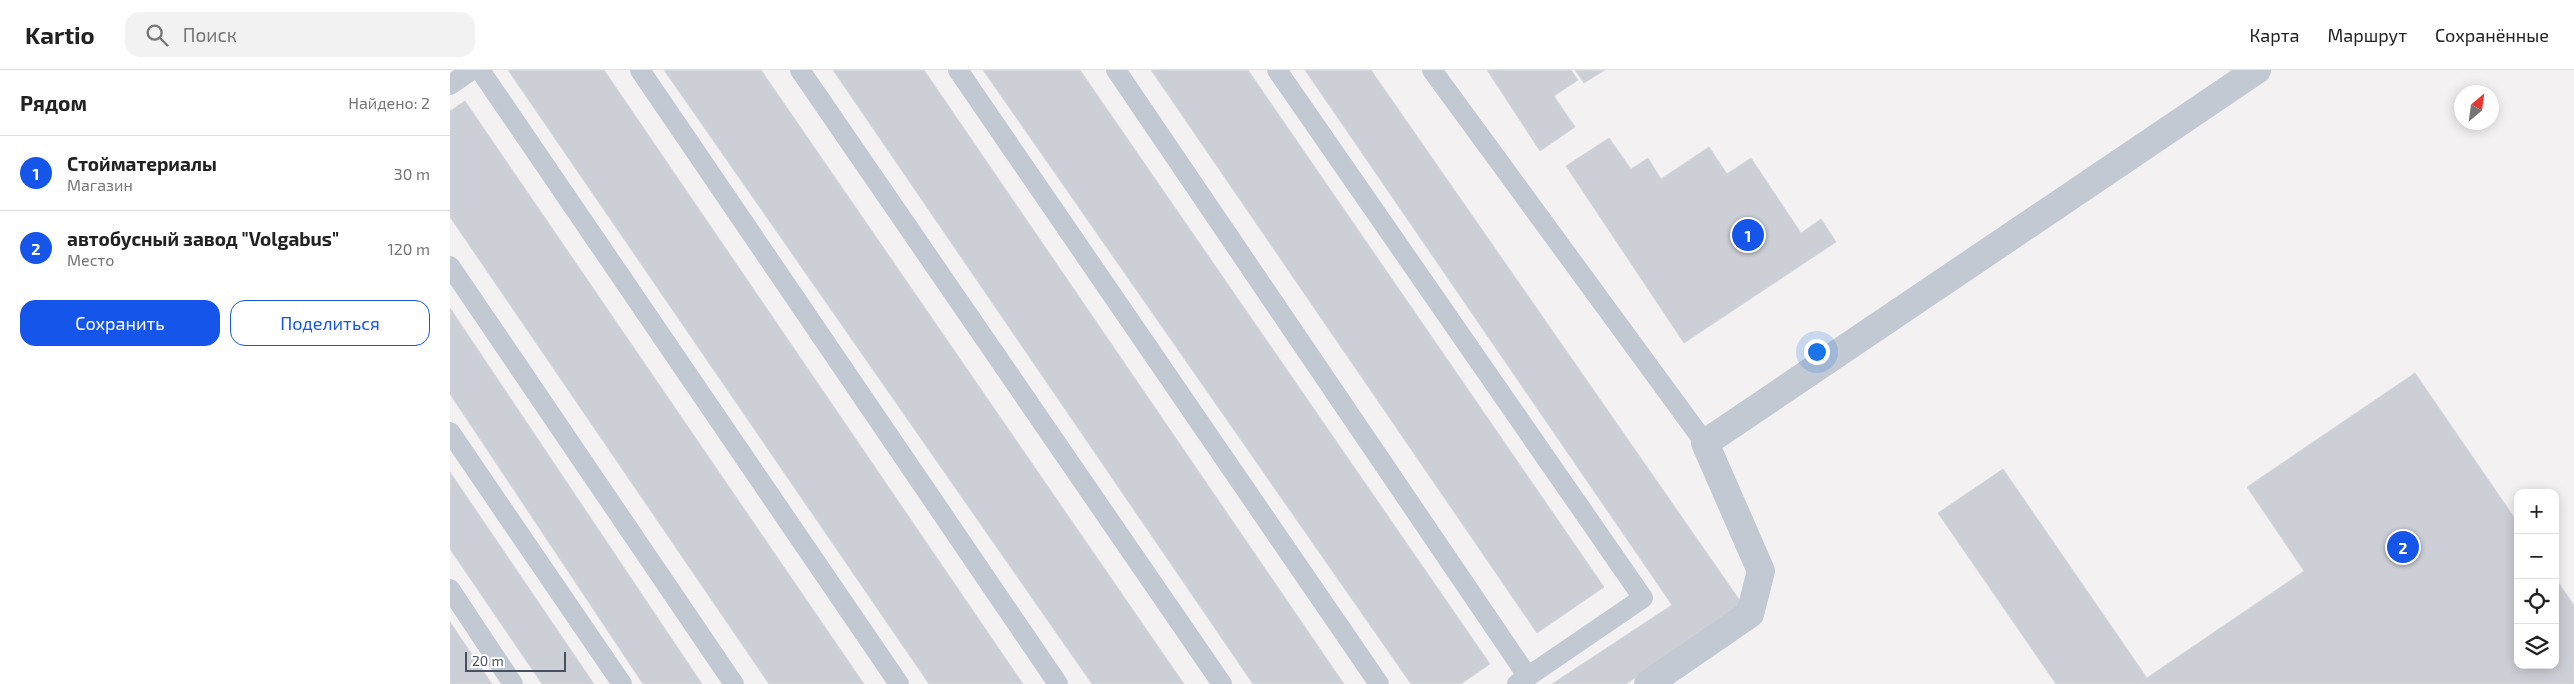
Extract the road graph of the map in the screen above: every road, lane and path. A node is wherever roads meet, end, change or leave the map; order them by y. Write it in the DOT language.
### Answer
graph roads {
  1 [pos="472,70"];
  2 [pos="480,70"];
  3 [pos="640,70"];
  4 [pos="800,70"];
  5 [pos="958,70"];
  6 [pos="1116,70"];
  7 [pos="1277,70"];
  8 [pos="1432,70"];
  9 [pos="2257,70"];
  10 [pos="450,85"];
  11 [pos="450,266"];
  12 [pos="450,432"];
  13 [pos="1706,443"];
  14 [pos="450,589"];
  15 [pos="1522,680"];
  16 [pos="513,684"];
  17 [pos="622,684"];
  18 [pos="734,684"];
  19 [pos="899,684"];
  20 [pos="1058,684"];
  21 [pos="1222,684"];
  22 [pos="1379,684"];
  23 [pos="1648,684"];
  1 -- 10 [label="lane"];
  2 -- 19 [label="lane"];
  3 -- 20 [label="lane"];
  4 -- 21 [label="lane"];
  5 -- 22 [label="lane"];
  6 -- 15 [label="lane"];
  7 -- 15 [label="lane"];
  8 -- 13 [label="lane"];
  9 -- 13 [label="street"];
  11 -- 18 [label="lane"];
  12 -- 17 [label="lane"];
  13 -- 23 [label="street"];
  14 -- 16 [label="lane"];
}
